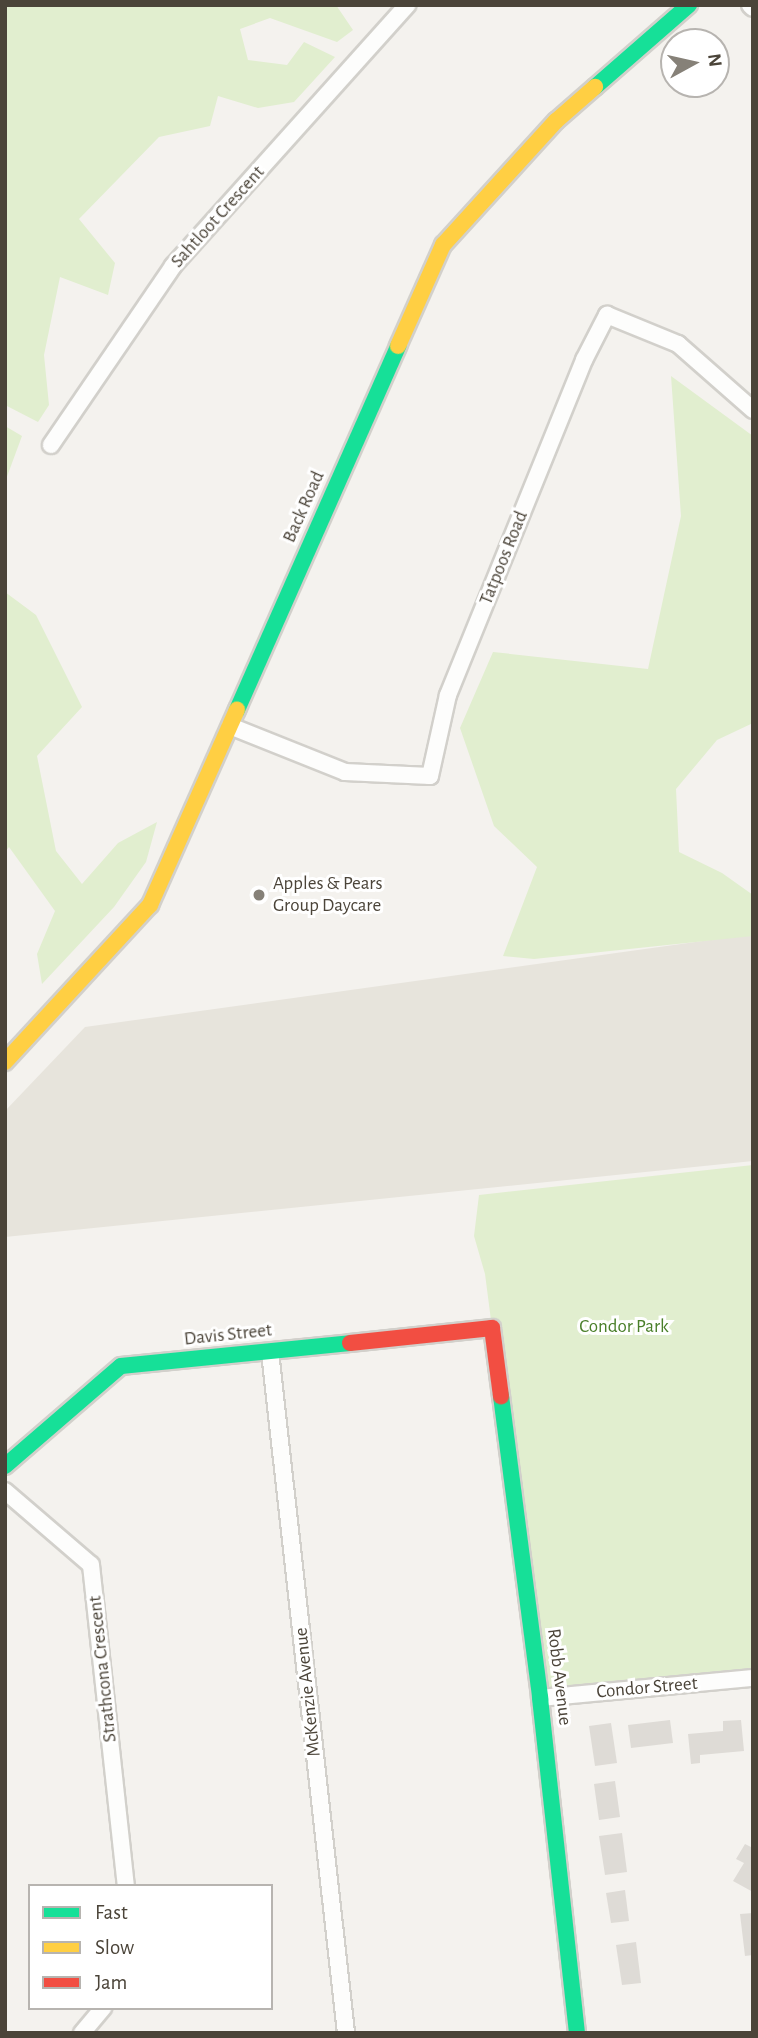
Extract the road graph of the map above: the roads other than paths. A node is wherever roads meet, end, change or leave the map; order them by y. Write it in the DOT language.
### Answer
graph roads {
  1 [pos="407,5"];
  2 [pos="689,5"];
  3 [pos="753,410"];
  4 [pos="51,446"];
  5 [pos="230,726"];
  6 [pos="5,1062"];
  7 [pos="492,1328"];
  8 [pos="270,1352"];
  9 [pos="5,1466"];
  10 [pos="5,1491"];
  11 [pos="753,1678"];
  12 [pos="540,1698"];
  13 [pos="126,1884"];
  14 [pos="101,2010"];
  15 [pos="82,2033"];
  16 [pos="345,2033"];
  17 [pos="577,2033"];
  1 -- 4 [label="street, Sahtloot Crescent"];
  2 -- 5 [label="street, Back Road"];
  3 -- 5 [label="street, Tatpoos Road"];
  5 -- 6 [label="street, Back Road"];
  7 -- 8 [label="street, Davis Street"];
  7 -- 12 [label="street, Robb Avenue"];
  8 -- 9 [label="street, Davis Street"];
  8 -- 16 [label="street, McKenzie Avenue"];
  10 -- 13 [label="street, Strathcona Crescent"];
  11 -- 12 [label="street, Condor Street"];
  12 -- 17 [label="street, Robb Avenue"];
  14 -- 15 [label="street"];
}
